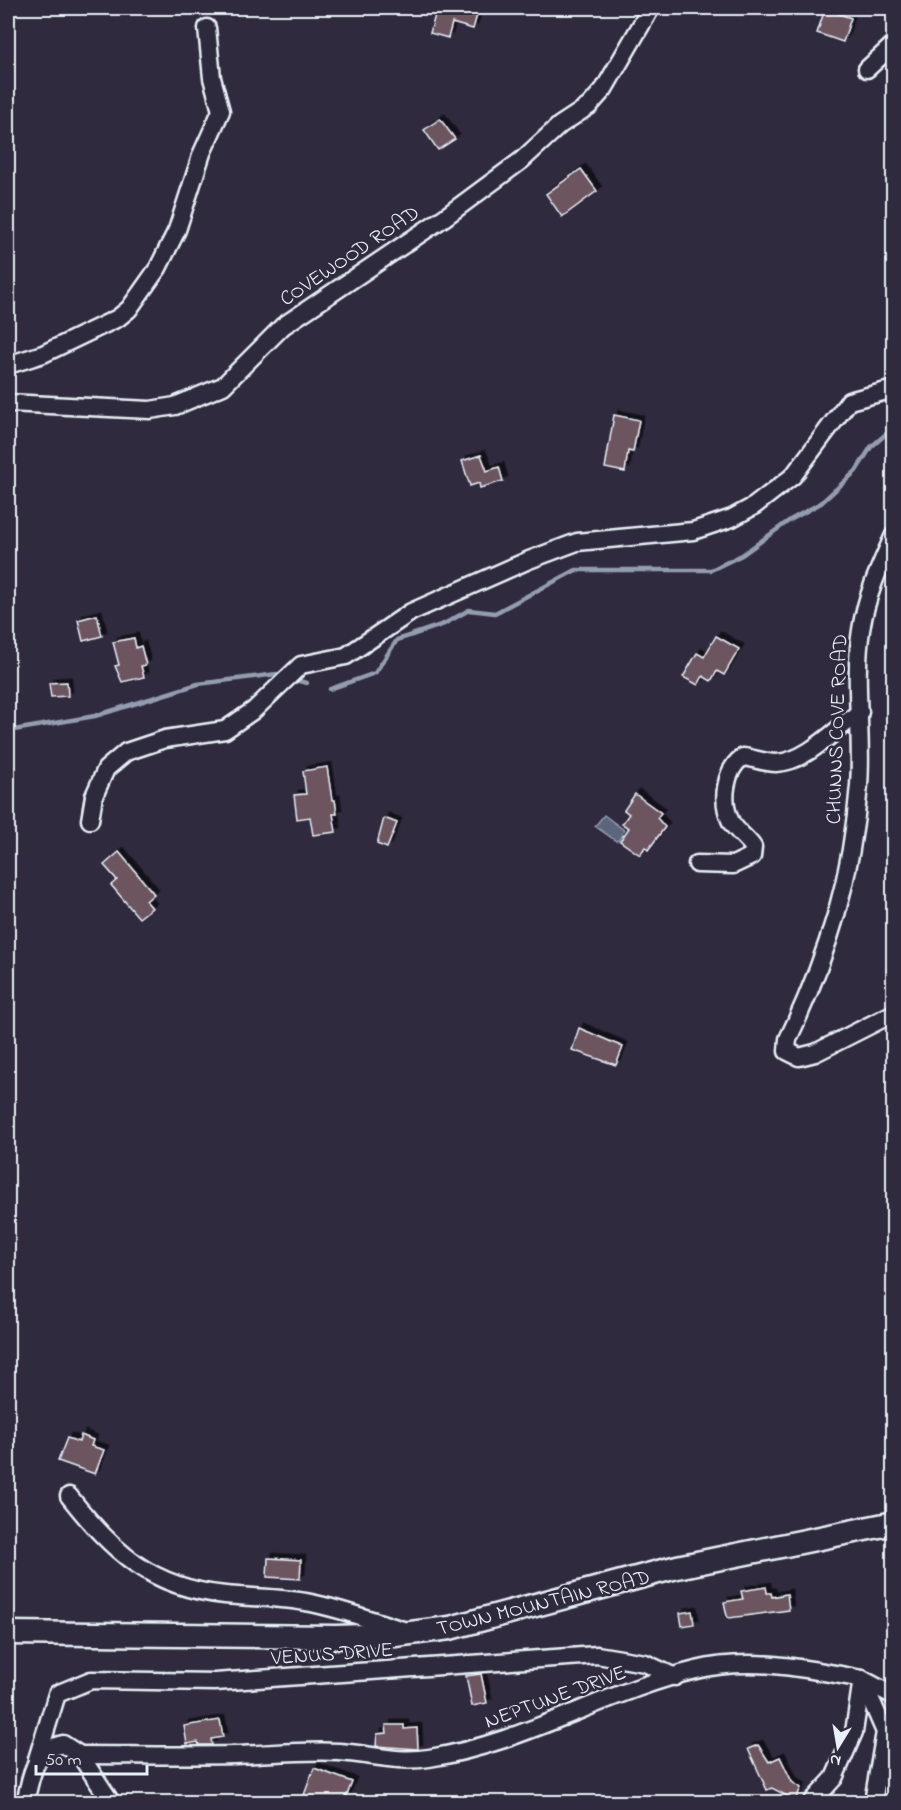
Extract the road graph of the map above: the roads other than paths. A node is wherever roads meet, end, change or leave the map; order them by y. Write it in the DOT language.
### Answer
graph roads {
  1 [pos="651,8"];
  2 [pos="207,28"];
  3 [pos="894,44"];
  4 [pos="867,69"];
  5 [pos="8,365"];
  6 [pos="894,389"];
  7 [pos="8,403"];
  8 [pos="894,535"];
  9 [pos="860,712"];
  10 [pos="90,820"];
  11 [pos="698,864"];
  12 [pos="894,1013"];
  13 [pos="69,1496"];
  14 [pos="894,1523"];
  15 [pos="412,1633"];
  16 [pos="8,1634"];
  17 [pos="675,1677"];
  18 [pos="862,1679"];
  19 [pos="894,1696"];
  20 [pos="80,1755"];
  21 [pos="37,1759"];
  22 [pos="25,1803"];
  23 [pos="111,1803"];
  24 [pos="812,1803"];
  25 [pos="873,1803"];
  1 -- 7 [label="street, COVEWOOD ROAD"];
  2 -- 5 [label="street"];
  3 -- 4 [label="street"];
  6 -- 10 [label="street"];
  8 -- 9 [label="street, CHUNNS COVE ROAD"];
  9 -- 11 [label="street"];
  9 -- 12 [label="street, CHUNNS COVE ROAD"];
  13 -- 15 [label="street"];
  14 -- 15 [label="main road, TOWN MOUNTAIN ROAD"];
  15 -- 16 [label="main road, TOWN MOUNTAIN ROAD"];
  17 -- 18 [label="street, NEPTUNE DRIVE"];
  17 -- 20 [label="street, NEPTUNE DRIVE"];
  17 -- 21 [label="street, VENUS DRIVE"];
  18 -- 19 [label="street, NEPTUNE DRIVE"];
  18 -- 24 [label="street"];
  18 -- 25 [label="street"];
  20 -- 21 [label="street, NEPTUNE DRIVE"];
  20 -- 23 [label="street"];
  21 -- 22 [label="street"];
}
